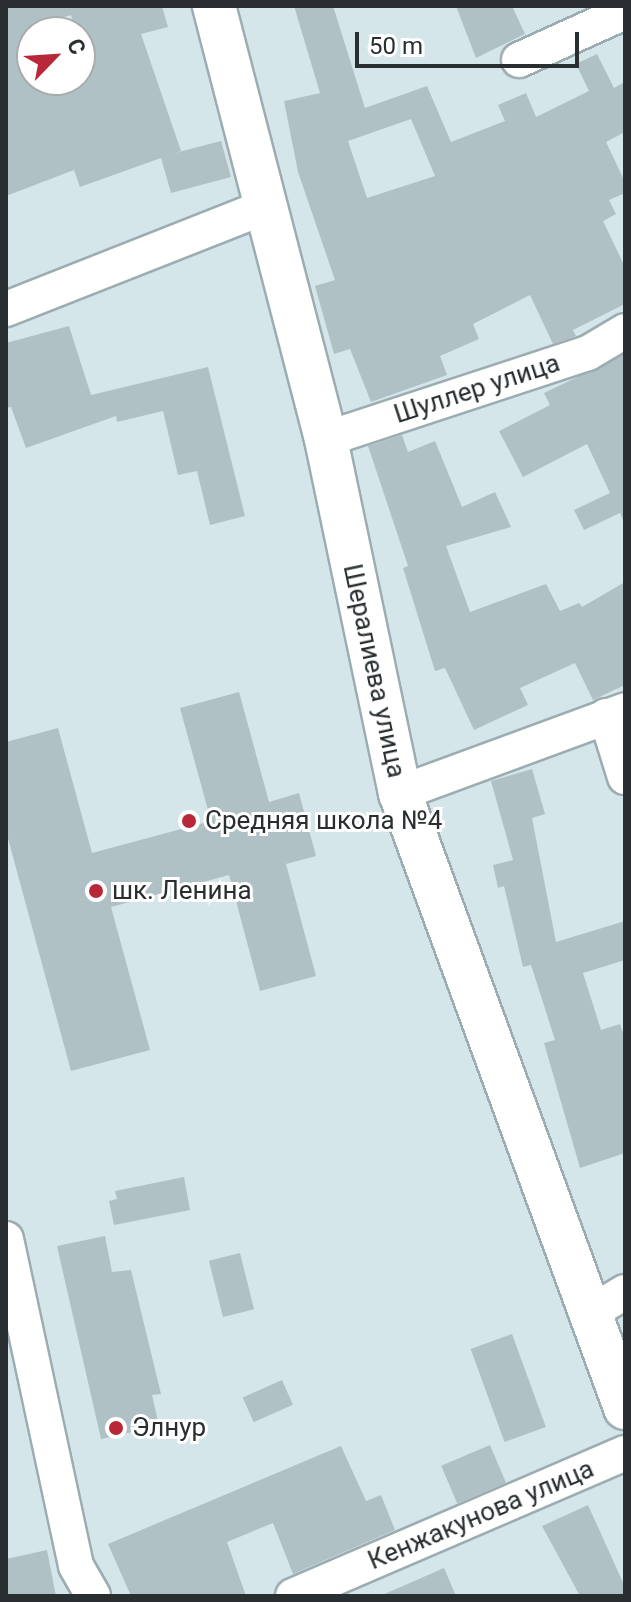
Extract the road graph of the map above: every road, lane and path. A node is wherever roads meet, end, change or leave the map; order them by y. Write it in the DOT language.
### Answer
graph roads {
  1 [pos="214,6"];
  2 [pos="625,12"];
  3 [pos="519,60"];
  4 [pos="268,206"];
  5 [pos="6,309"];
  6 [pos="625,331"];
  7 [pos="326,439"];
  8 [pos="616,713"];
  9 [pos="625,777"];
  10 [pos="400,793"];
  11 [pos="6,1239"];
  12 [pos="625,1292"];
  13 [pos="587,1315"];
  14 [pos="625,1408"];
  15 [pos="625,1453"];
  16 [pos="93,1596"];
  17 [pos="293,1596"];
  1 -- 4 [label="street, Шералиева улица"];
  2 -- 3 [label="street"];
  4 -- 5 [label="street"];
  4 -- 7 [label="street, Шералиева улица"];
  6 -- 7 [label="street, Шуллер улица"];
  7 -- 10 [label="street, Шералиева улица"];
  8 -- 9 [label="street"];
  8 -- 10 [label="street"];
  10 -- 13 [label="street, Шералиева улица"];
  11 -- 16 [label="street"];
  12 -- 13 [label="street"];
  13 -- 14 [label="street, Шералиева улица"];
  15 -- 17 [label="street, Кенжакунова улица"];
}
